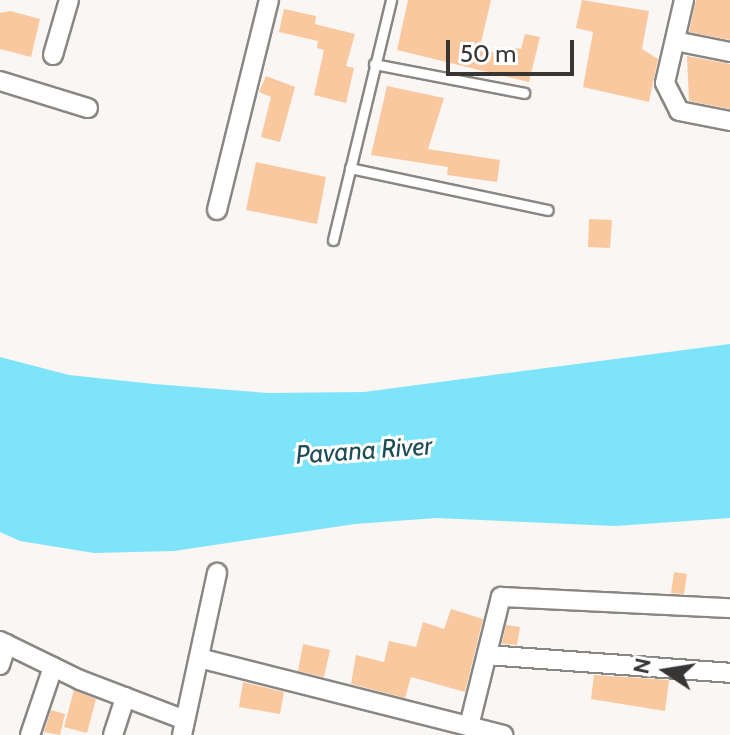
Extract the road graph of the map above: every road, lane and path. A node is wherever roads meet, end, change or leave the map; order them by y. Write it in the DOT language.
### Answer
graph roads {
  1 [pos="69,0"];
  2 [pos="269,0"];
  3 [pos="391,0"];
  4 [pos="684,0"];
  5 [pos="675,41"];
  6 [pos="730,52"];
  7 [pos="53,55"];
  8 [pos="374,64"];
  9 [pos="0,81"];
  10 [pos="524,93"];
  11 [pos="88,108"];
  12 [pos="730,121"];
  13 [pos="350,168"];
  14 [pos="217,210"];
  15 [pos="548,210"];
  16 [pos="333,240"];
  17 [pos="217,573"];
  18 [pos="730,608"];
  19 [pos="3,643"];
  20 [pos="487,655"];
  21 [pos="199,658"];
  22 [pos="0,665"];
  23 [pos="53,667"];
  24 [pos="730,673"];
  25 [pos="125,697"];
  26 [pos="469,726"];
  27 [pos="184,728"];
  28 [pos="30,735"];
  29 [pos="113,735"];
  30 [pos="503,735"];
  1 -- 7 [label="street"];
  2 -- 14 [label="street"];
  3 -- 8 [label="lane"];
  4 -- 5 [label="street"];
  5 -- 6 [label="street"];
  5 -- 12 [label="street"];
  8 -- 10 [label="lane"];
  8 -- 13 [label="lane"];
  9 -- 11 [label="street"];
  13 -- 15 [label="lane"];
  13 -- 16 [label="lane"];
  17 -- 21 [label="street"];
  18 -- 20 [label="street"];
  19 -- 22 [label="street"];
  19 -- 23 [label="street"];
  20 -- 24 [label="street"];
  20 -- 26 [label="street"];
  21 -- 26 [label="street"];
  21 -- 27 [label="street"];
  23 -- 25 [label="street"];
  23 -- 28 [label="street"];
  25 -- 27 [label="street"];
  25 -- 29 [label="street"];
  26 -- 30 [label="street"];
}
